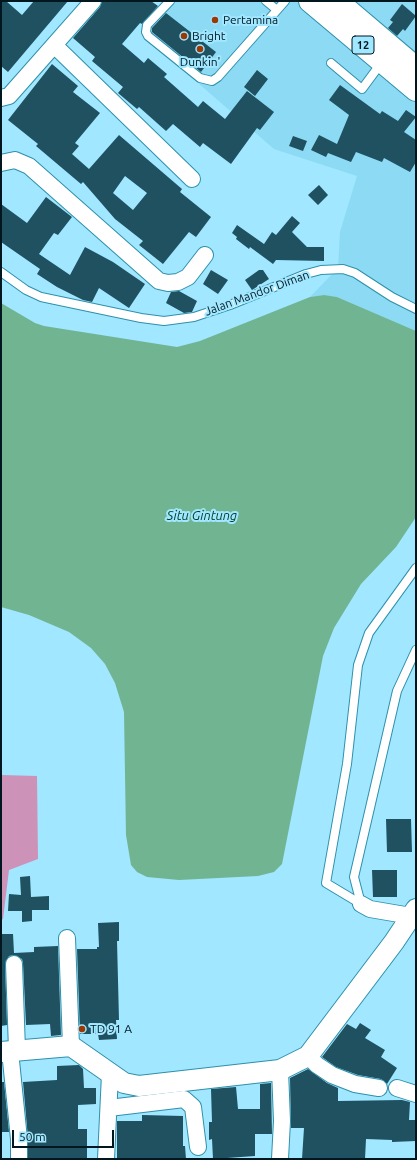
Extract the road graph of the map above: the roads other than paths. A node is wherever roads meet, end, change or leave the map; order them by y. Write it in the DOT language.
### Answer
graph roads {
  1 [pos="93,1"];
  2 [pos="170,1"];
  3 [pos="266,1"];
  4 [pos="285,1"];
  5 [pos="310,1"];
  6 [pos="337,1"];
  7 [pos="277,10"];
  8 [pos="54,45"];
  9 [pos="382,62"];
  10 [pos="331,63"];
  11 [pos="416,68"];
  12 [pos="416,90"];
  13 [pos="1,98"];
  14 [pos="1,163"];
  15 [pos="192,179"];
  16 [pos="205,254"];
  17 [pos="1,272"];
  18 [pos="416,309"];
  19 [pos="416,568"];
  20 [pos="416,650"];
  21 [pos="362,904"];
  22 [pos="414,913"];
  23 [pos="67,938"];
  24 [pos="14,964"];
  25 [pos="71,1046"];
  26 [pos="9,1051"];
  27 [pos="308,1056"];
  28 [pos="280,1070"];
  29 [pos="110,1074"];
  30 [pos="379,1088"];
  31 [pos="397,1088"];
  32 [pos="416,1094"];
  33 [pos="109,1108"];
  34 [pos="198,1148"];
  35 [pos="19,1159"];
  36 [pos="106,1159"];
  37 [pos="280,1159"];
  1 -- 8 [label="street"];
  2 -- 7 [label="lane"];
  3 -- 7 [label="lane"];
  4 -- 7 [label="lane"];
  5 -- 9 [label="highway, 12"];
  6 -- 11 [label="highway, 12"];
  8 -- 13 [label="street"];
  8 -- 15 [label="street"];
  9 -- 10 [label="lane"];
  9 -- 12 [label="highway, 12"];
  14 -- 16 [label="street"];
  17 -- 18 [label="lane, Jalan Mandor Diman"];
  19 -- 21 [label="lane"];
  20 -- 21 [label="lane"];
  21 -- 22 [label="street"];
  22 -- 27 [label="street"];
  23 -- 25 [label="street"];
  24 -- 26 [label="street"];
  25 -- 26 [label="street"];
  25 -- 29 [label="street"];
  26 -- 35 [label="street"];
  27 -- 28 [label="street"];
  27 -- 30 [label="street"];
  28 -- 29 [label="street"];
  28 -- 37 [label="street"];
  29 -- 33 [label="street"];
  31 -- 32 [label="street"];
  33 -- 34 [label="street"];
  33 -- 36 [label="street"];
}
